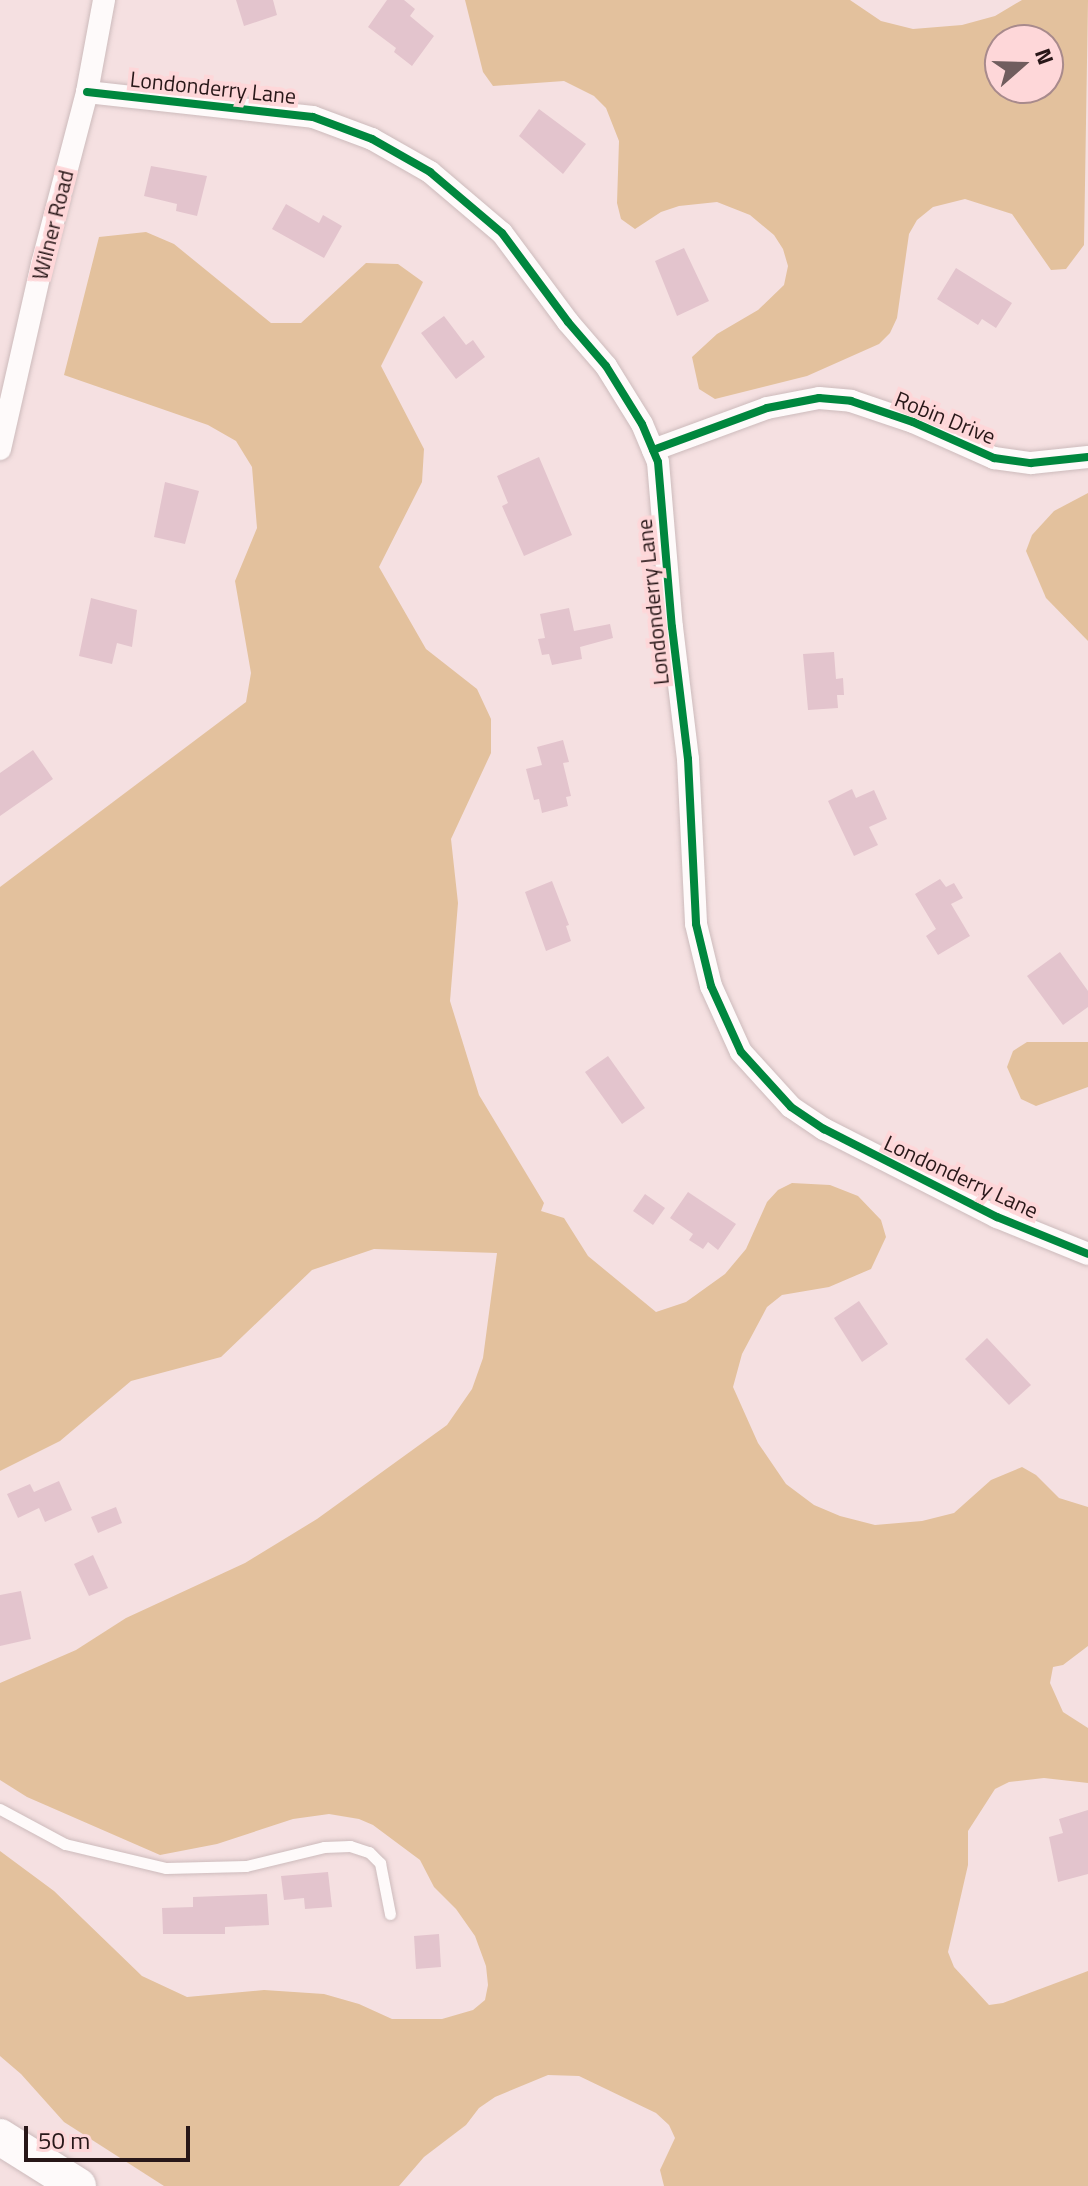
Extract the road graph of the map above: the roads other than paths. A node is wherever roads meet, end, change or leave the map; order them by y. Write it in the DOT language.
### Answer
graph roads {
  1 [pos="104,0"];
  2 [pos="87,92"];
  3 [pos="0,449"];
  4 [pos="653,450"];
  5 [pos="1088,457"];
  6 [pos="1088,1254"];
  7 [pos="0,1809"];
  8 [pos="390,1914"];
  9 [pos="0,2137"];
  10 [pos="78,2186"];
  1 -- 2 [label="street, Wilner Road"];
  2 -- 3 [label="street, Wilner Road"];
  2 -- 4 [label="street, Londonderry Lane"];
  4 -- 5 [label="street, Robin Drive"];
  4 -- 6 [label="street, Londonderry Lane"];
  7 -- 8 [label="lane"];
  9 -- 10 [label="main road"];
}
